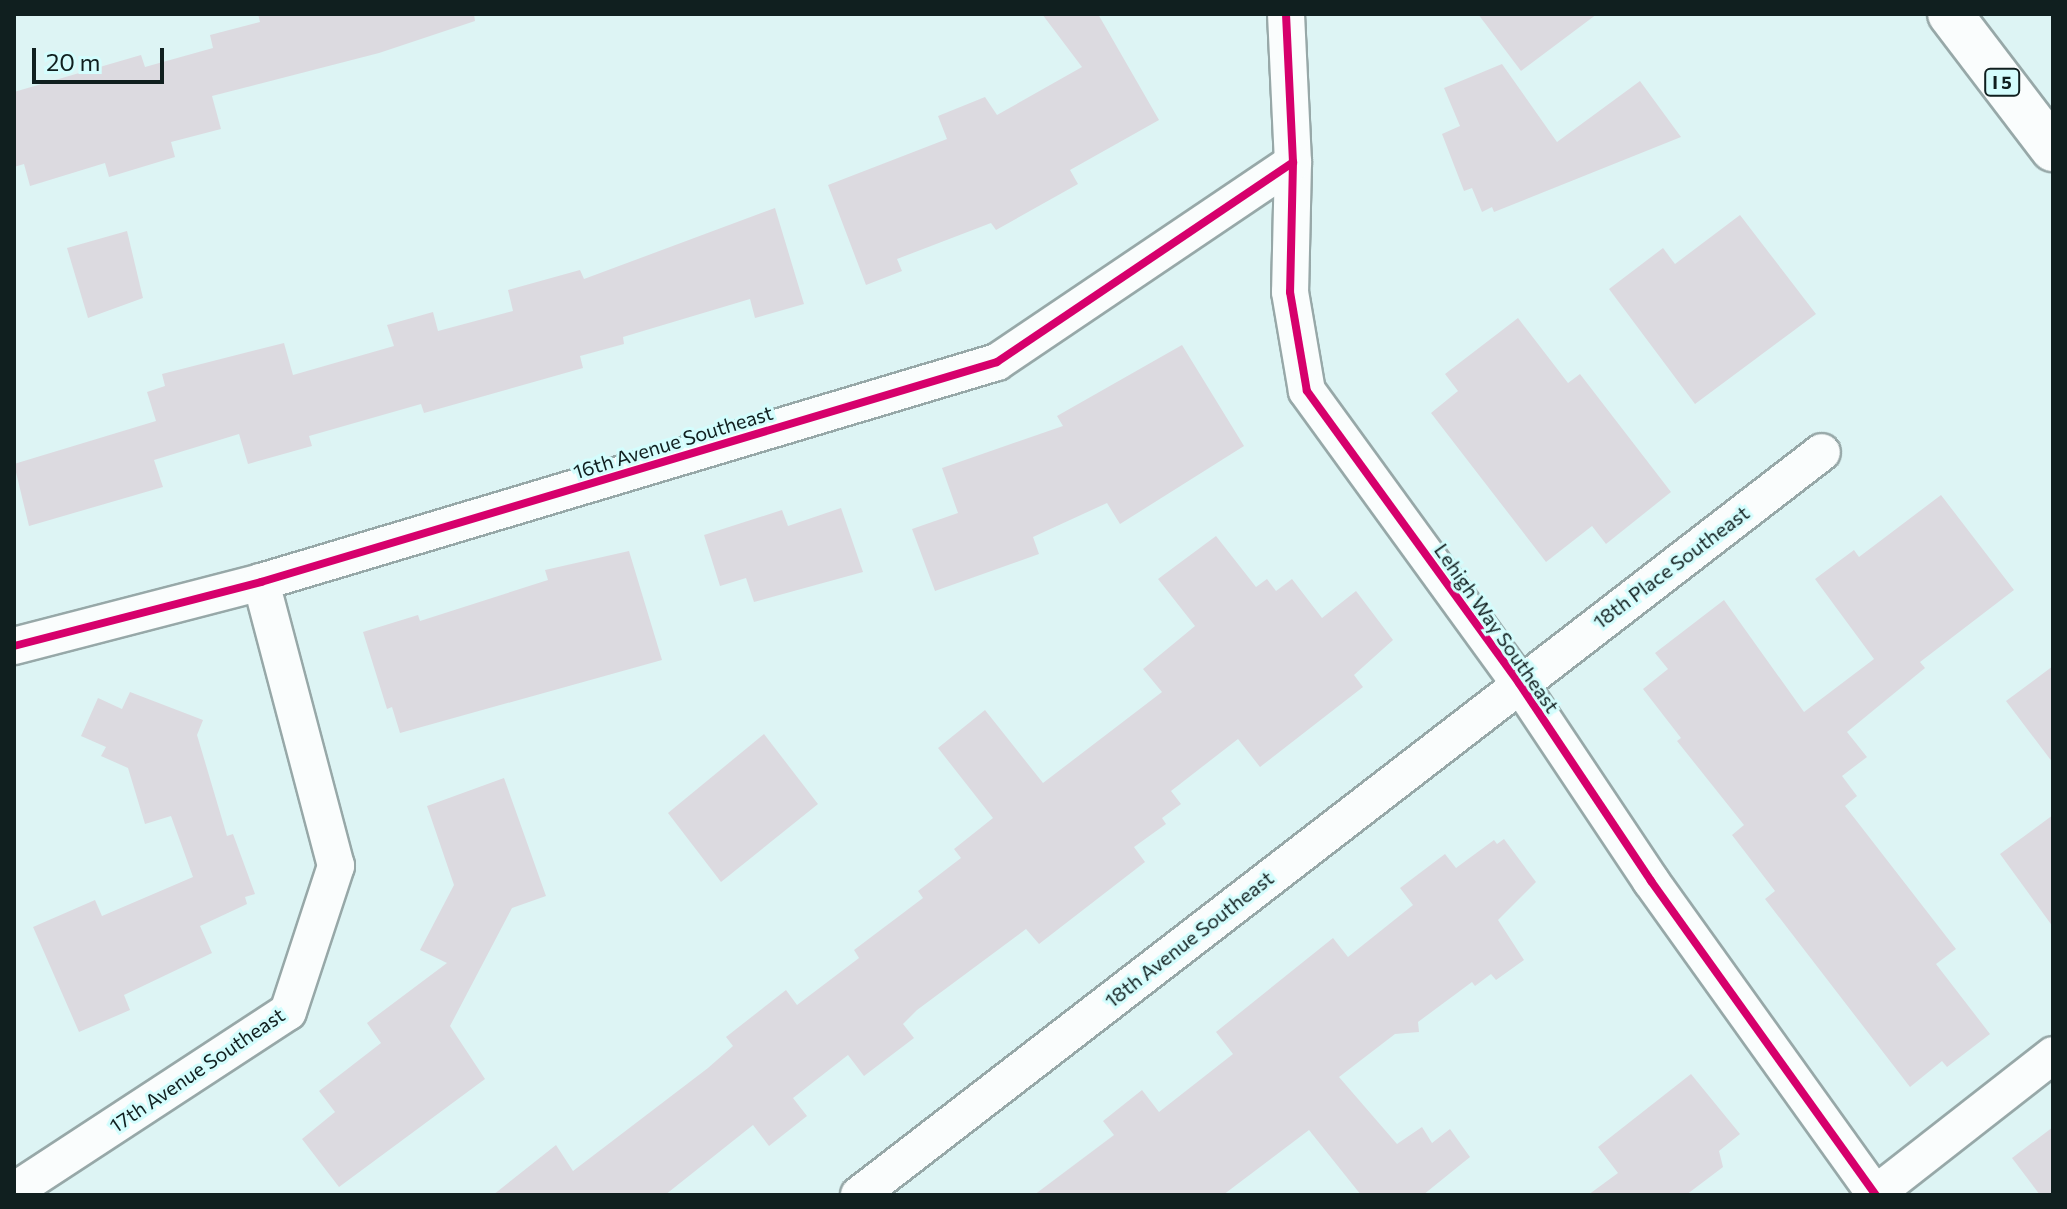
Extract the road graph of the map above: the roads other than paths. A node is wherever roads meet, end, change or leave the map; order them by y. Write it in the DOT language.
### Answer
graph roads {
  1 [pos="1286,14"];
  2 [pos="1950,14"];
  3 [pos="2053,149"];
  4 [pos="1293,162"];
  5 [pos="1822,452"];
  6 [pos="261,582"];
  7 [pos="14,646"];
  8 [pos="1519,683"];
  9 [pos="2053,1055"];
  10 [pos="14,1191"];
  11 [pos="859,1195"];
  12 [pos="1875,1195"];
  1 -- 4 [label="street, Lehigh Way Southeast"];
  2 -- 3 [label="highway, I 5"];
  4 -- 6 [label="street, 16th Avenue Southeast"];
  4 -- 8 [label="street, Lehigh Way Southeast"];
  5 -- 8 [label="street, 18th Place Southeast"];
  6 -- 7 [label="street, 16th Avenue Southeast"];
  6 -- 10 [label="street, 17th Avenue Southeast"];
  8 -- 11 [label="street, 18th Avenue Southeast"];
  8 -- 12 [label="street, Lehigh Way Southeast"];
  9 -- 12 [label="street"];
}
